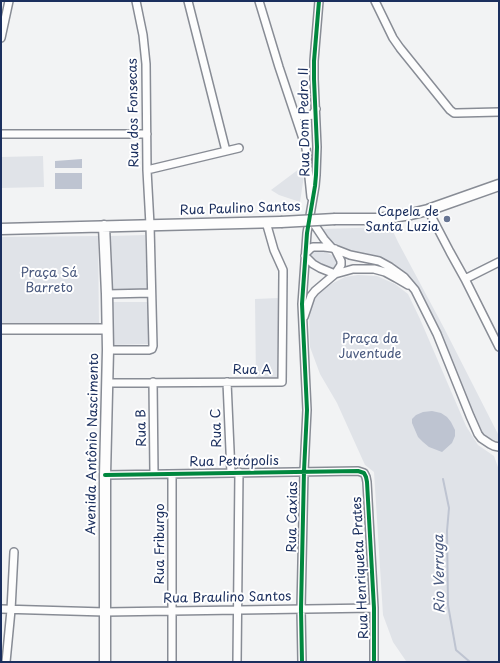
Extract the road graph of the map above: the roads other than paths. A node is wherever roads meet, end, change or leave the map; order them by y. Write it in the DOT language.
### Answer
graph roads {
  1 [pos="9,1"];
  2 [pos="136,1"];
  3 [pos="188,1"];
  4 [pos="259,1"];
  5 [pos="320,1"];
  6 [pos="375,1"];
  7 [pos="1,38"];
  8 [pos="316,110"];
  9 [pos="295,112"];
  10 [pos="499,112"];
  11 [pos="1,134"];
  12 [pos="147,134"];
  13 [pos="239,148"];
  14 [pos="226,151"];
  15 [pos="147,170"];
  16 [pos="496,188"];
  17 [pos="311,207"];
  18 [pos="428,210"];
  19 [pos="310,217"];
  20 [pos="266,222"];
  21 [pos="150,225"];
  22 [pos="104,226"];
  23 [pos="1,229"];
  24 [pos="334,249"];
  25 [pos="306,254"];
  26 [pos="499,262"];
  27 [pos="335,274"];
  28 [pos="465,279"];
  29 [pos="415,290"];
  30 [pos="107,294"];
  31 [pos="151,294"];
  32 [pos="303,325"];
  33 [pos="1,329"];
  34 [pos="107,329"];
  35 [pos="499,347"];
  36 [pos="108,350"];
  37 [pos="153,382"];
  38 [pos="227,382"];
  39 [pos="107,383"];
  40 [pos="499,447"];
  41 [pos="304,471"];
  42 [pos="239,472"];
  43 [pos="230,473"];
  44 [pos="364,473"];
  45 [pos="154,474"];
  46 [pos="172,474"];
  47 [pos="105,475"];
  48 [pos="14,552"];
  49 [pos="374,608"];
  50 [pos="1,609"];
  51 [pos="301,609"];
  52 [pos="11,610"];
  53 [pos="238,610"];
  54 [pos="172,611"];
  55 [pos="105,612"];
  56 [pos="6,662"];
  57 [pos="106,662"];
  58 [pos="172,662"];
  59 [pos="237,662"];
  60 [pos="302,662"];
  61 [pos="374,662"];
  1 -- 7 [label="street"];
  2 -- 12 [label="street, Rua dos Fonsecas"];
  3 -- 14 [label="street"];
  4 -- 9 [label="street"];
  5 -- 8 [label="street, Rua Dom Pedro II"];
  6 -- 10 [label="street"];
  8 -- 9 [label="street"];
  8 -- 17 [label="street, Rua Dom Pedro II"];
  9 -- 17 [label="street"];
  11 -- 12 [label="street"];
  12 -- 15 [label="street, Rua dos Fonsecas"];
  13 -- 14 [label="street"];
  14 -- 15 [label="street"];
  15 -- 21 [label="street, Rua dos Fonsecas"];
  16 -- 18 [label="main road, Rua Paulino Santos"];
  17 -- 19 [label="street, Rua Dom Pedro II"];
  18 -- 20 [label="main road, Rua Paulino Santos, bridge"];
  18 -- 28 [label="street"];
  19 -- 24 [label="street"];
  19 -- 25 [label="street, Rua Dom Pedro II"];
  20 -- 21 [label="main road, Rua Paulino Santos"];
  20 -- 38 [label="street, Rua A"];
  21 -- 22 [label="main road, Rua Paulino Santos"];
  21 -- 31 [label="street"];
  22 -- 23 [label="main road, Rua Paulino Santos"];
  22 -- 30 [label="main road, Avenida Antônio Nascimento"];
  24 -- 25 [label="street"];
  24 -- 27 [label="street"];
  24 -- 29 [label="street"];
  25 -- 27 [label="street"];
  25 -- 32 [label="street, Rua Caxias"];
  26 -- 28 [label="street"];
  27 -- 29 [label="street"];
  27 -- 32 [label="street"];
  28 -- 35 [label="street"];
  29 -- 40 [label="street"];
  30 -- 31 [label="street"];
  30 -- 34 [label="main road, Avenida Antônio Nascimento"];
  31 -- 36 [label="street"];
  32 -- 41 [label="street, Rua Caxias"];
  33 -- 34 [label="street"];
  34 -- 36 [label="main road, Avenida Antônio Nascimento"];
  36 -- 39 [label="main road, Avenida Antônio Nascimento"];
  37 -- 38 [label="street, Rua A"];
  37 -- 39 [label="street, Rua A"];
  37 -- 45 [label="street, Rua B"];
  38 -- 43 [label="street, Rua C"];
  39 -- 47 [label="main road, Avenida Antônio Nascimento"];
  41 -- 42 [label="street, Rua Petrópolis"];
  41 -- 44 [label="street, Rua Petrópolis"];
  41 -- 51 [label="street, Rua Caxias"];
  42 -- 43 [label="street, Rua Petrópolis"];
  42 -- 53 [label="street"];
  43 -- 46 [label="street, Rua Petrópolis"];
  44 -- 49 [label="street, Rua Henriqueta Prates"];
  45 -- 46 [label="street, Rua Petrópolis"];
  45 -- 47 [label="street, Rua Petrópolis"];
  46 -- 54 [label="street, Rua Friburgo"];
  47 -- 55 [label="main road, Avenida Antônio Nascimento"];
  48 -- 52 [label="street"];
  49 -- 51 [label="street, Rua Braulino Santos"];
  49 -- 61 [label="street, Rua Henriqueta Prates"];
  50 -- 52 [label="street, Rua Braulino Santos"];
  51 -- 53 [label="street, Rua Braulino Santos"];
  51 -- 60 [label="street, Rua Caxias"];
  52 -- 55 [label="street, Rua Braulino Santos"];
  52 -- 56 [label="street"];
  53 -- 54 [label="street, Rua Braulino Santos"];
  53 -- 59 [label="street"];
  54 -- 55 [label="street, Rua Braulino Santos"];
  54 -- 58 [label="street, Rua Friburgo"];
  55 -- 57 [label="main road, Avenida Antônio Nascimento"];
}
